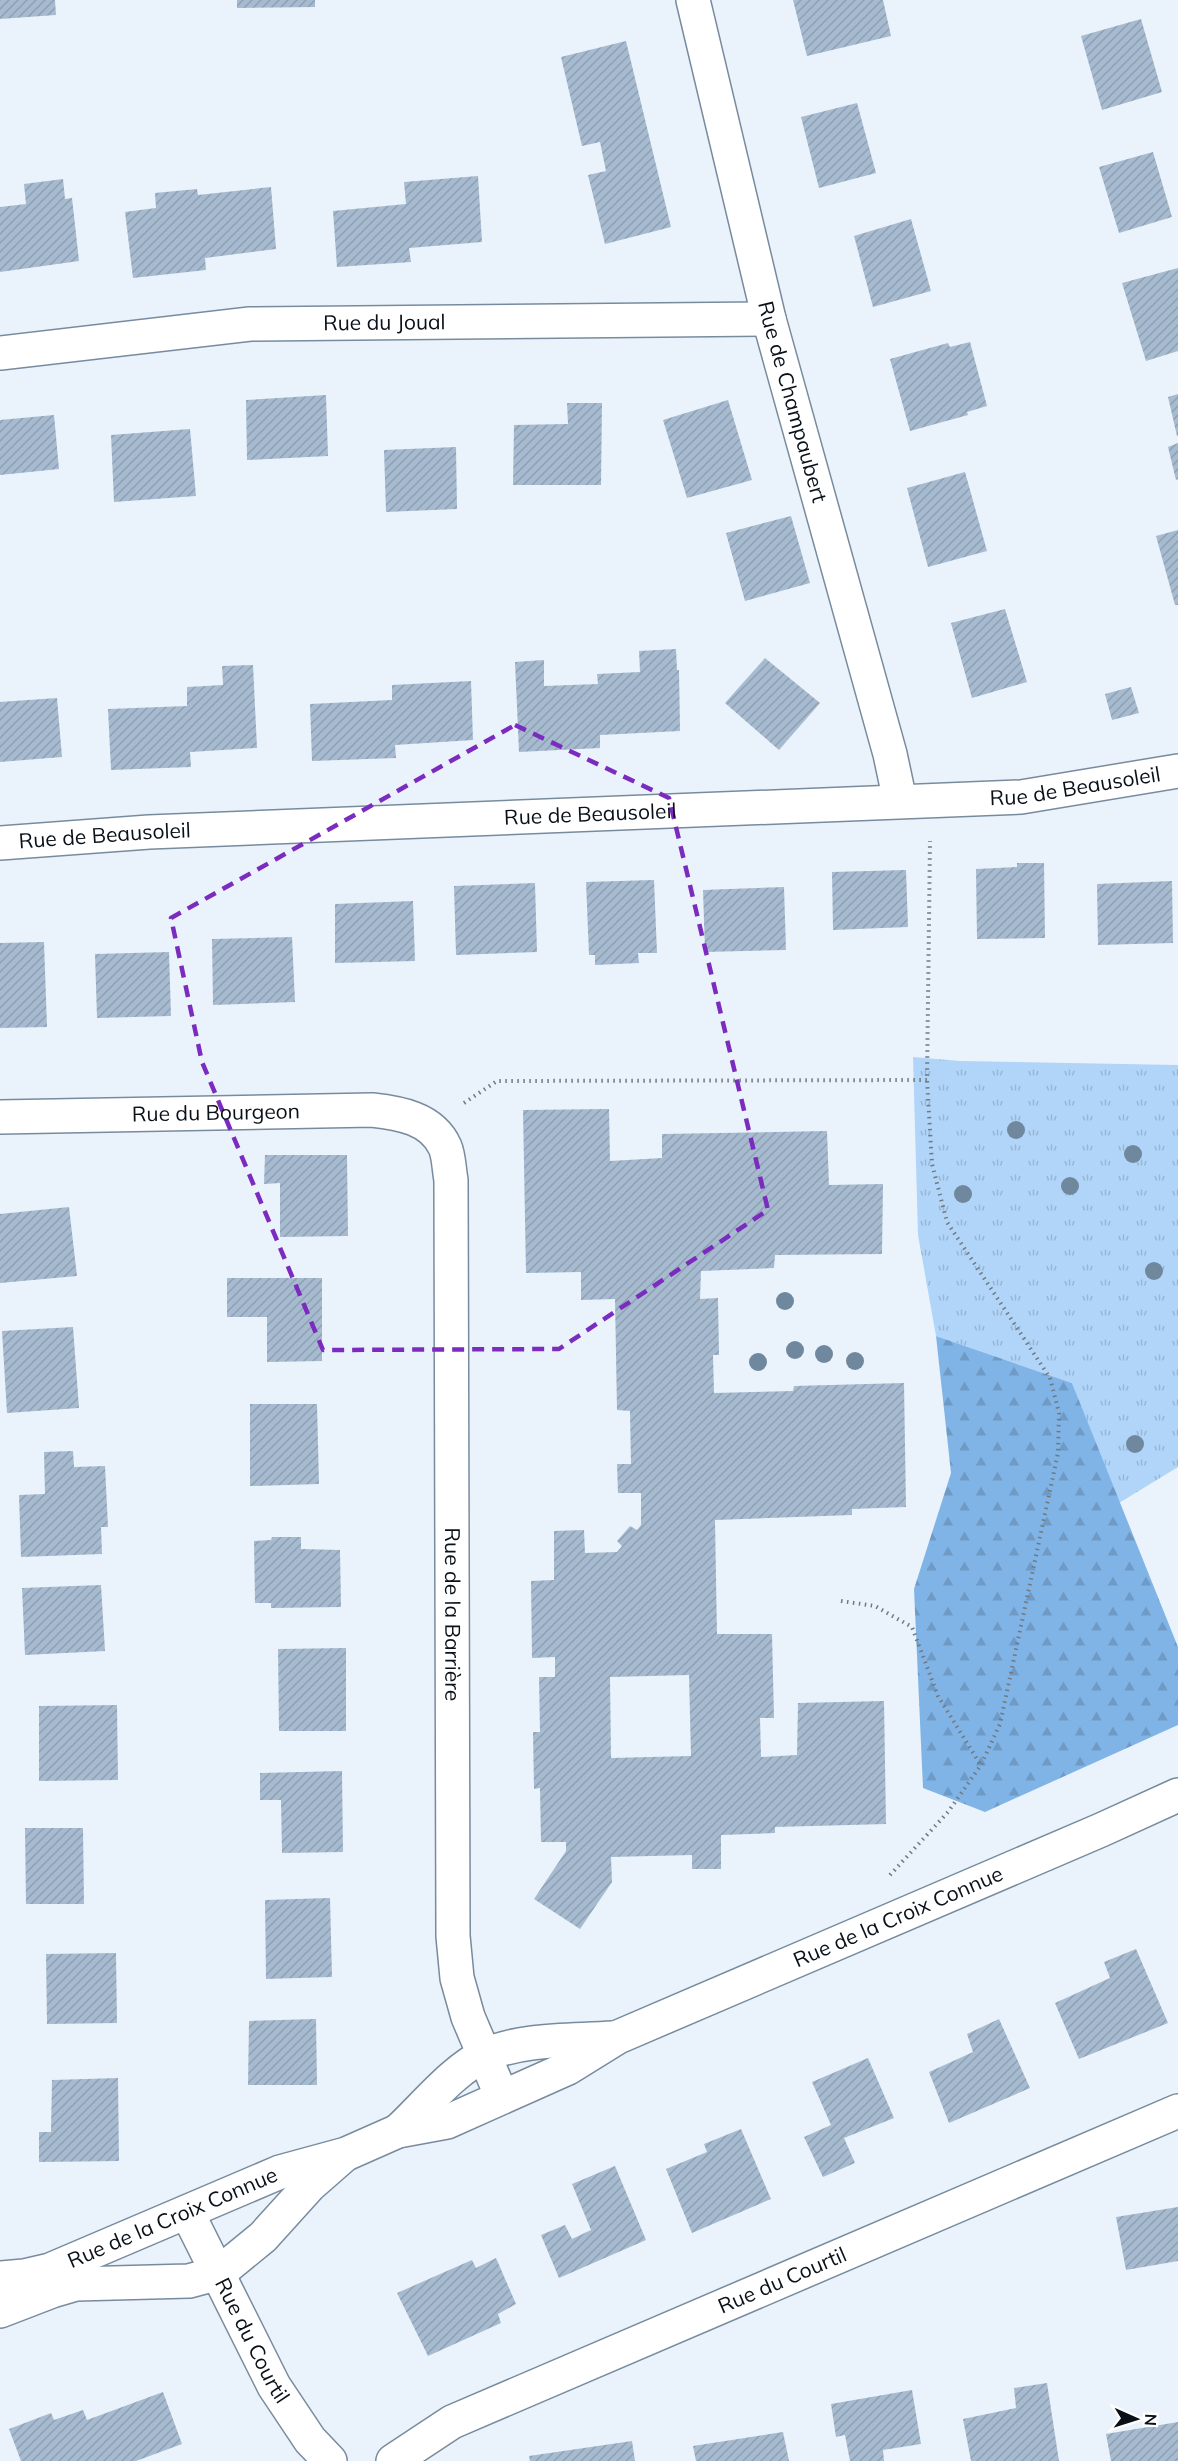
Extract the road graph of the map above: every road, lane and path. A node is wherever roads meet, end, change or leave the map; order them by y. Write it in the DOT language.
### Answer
graph roads {
  1 [pos="693,0"];
  2 [pos="769,319"];
  3 [pos="0,353"];
  4 [pos="1178,771"];
  5 [pos="915,801"];
  6 [pos="0,843"];
  7 [pos="927,1080"];
  8 [pos="0,1117"];
  9 [pos="430,1127"];
  10 [pos="841,1601"];
  11 [pos="981,1765"];
  12 [pos="1178,1795"];
  13 [pos="901,1914"];
  14 [pos="618,2037"];
  15 [pos="484,2055"];
  16 [pos="502,2097"];
  17 [pos="1178,2111"];
  18 [pos="398,2131"];
  19 [pos="346,2154"];
  20 [pos="188,2212"];
  21 [pos="219,2273"];
  22 [pos="0,2278"];
  23 [pos="0,2311"];
  24 [pos="330,2461"];
  25 [pos="393,2461"];
  1 -- 2 [label="street, Rue de Champaubert"];
  2 -- 3 [label="street, Rue du Joual"];
  2 -- 5 [label="street, Rue de Champaubert"];
  4 -- 5 [label="street, Rue de Beausoleil"];
  5 -- 6 [label="street, Rue de Beausoleil"];
  5 -- 7 [label="path"];
  7 -- 9 [label="path"];
  7 -- 11 [label="path"];
  8 -- 9 [label="street, Rue du Bourgeon"];
  9 -- 15 [label="street, Rue de la Barrière"];
  10 -- 11 [label="path"];
  11 -- 13 [label="path"];
  12 -- 13 [label="street, Rue de la Croix Connue"];
  13 -- 14 [label="street, Rue de la Croix Connue"];
  14 -- 15 [label="street, Rue de la Croix Connue"];
  14 -- 16 [label="street, Rue de la Croix Connue"];
  15 -- 16 [label="street, Rue de la Barrière"];
  15 -- 18 [label="street, Rue de la Croix Connue"];
  16 -- 18 [label="street, Rue de la Croix Connue"];
  17 -- 25 [label="street, Rue du Courtil"];
  18 -- 19 [label="street, Rue de la Croix Connue"];
  19 -- 20 [label="street, Rue de la Croix Connue"];
  19 -- 21 [label="street, Rue de la Croix Connue"];
  20 -- 21 [label="street, Rue du Courtil"];
  20 -- 22 [label="street, Rue de la Croix Connue"];
  21 -- 23 [label="street, Rue de la Croix Connue"];
  21 -- 24 [label="street, Rue du Courtil"];
}
